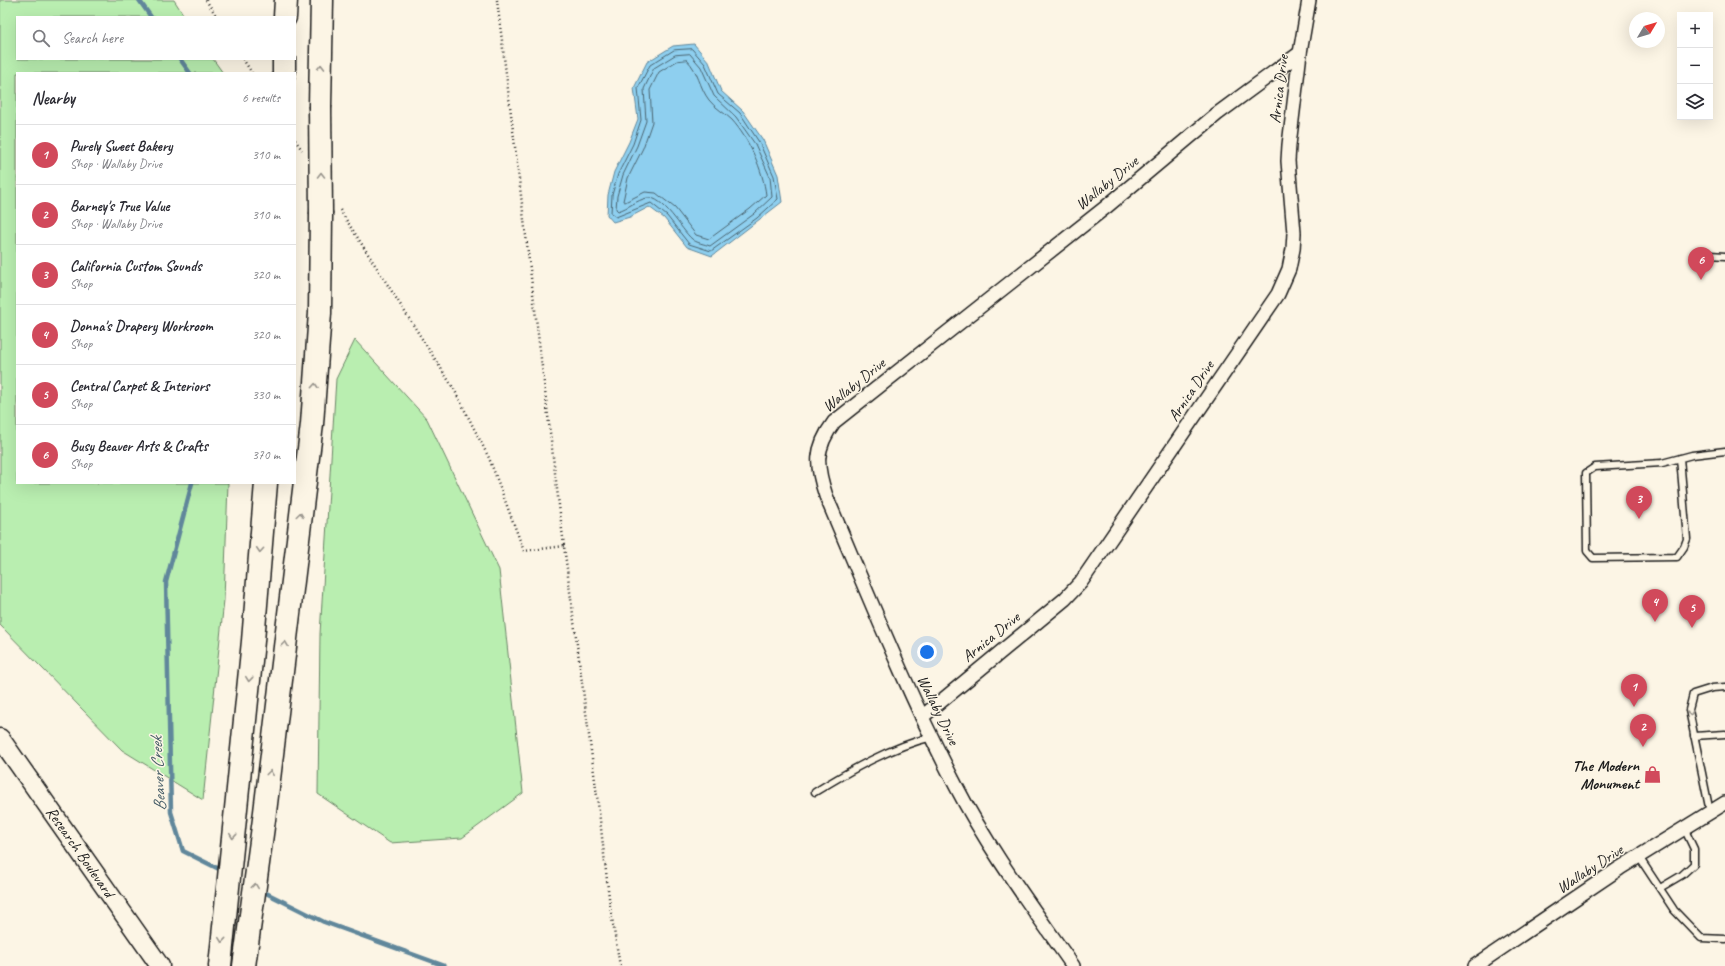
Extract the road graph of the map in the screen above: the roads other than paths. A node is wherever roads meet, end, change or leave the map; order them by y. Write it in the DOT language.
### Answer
graph roads {
  1 [pos="286,0"];
  2 [pos="322,0"];
  3 [pos="1309,0"];
  4 [pos="285,16"];
  5 [pos="1300,53"];
  6 [pos="284,60"];
  7 [pos="284,72"];
  8 [pos="1695,254"];
  9 [pos="1725,256"];
  10 [pos="1725,451"];
  11 [pos="1680,458"];
  12 [pos="266,484"];
  13 [pos="1725,687"];
  14 [pos="922,717"];
  15 [pos="1725,734"];
  16 [pos="1694,736"];
  17 [pos="932,737"];
  18 [pos="0,738"];
  19 [pos="815,792"];
  20 [pos="1725,803"];
  21 [pos="1710,813"];
  22 [pos="1684,828"];
  23 [pos="1639,857"];
  24 [pos="1660,888"];
  25 [pos="1725,939"];
  26 [pos="160,966"];
  27 [pos="220,966"];
  28 [pos="244,966"];
  29 [pos="1073,966"];
  30 [pos="1474,966"];
  1 -- 4 [label="highway"];
  28 -- 2 [label="highway, one-way, bridge"];
  3 -- 5 [label="street, Arnica Drive"];
  5 -- 14 [label="street, Arnica Drive"];
  5 -- 14 [label="street, Wallaby Drive"];
  6 -- 7 [label="highway"];
  8 -- 9 [label="lane"];
  10 -- 11 [label="lane"];
  11 -- 11 [label="lane"];
  12 -- 27 [label="highway, one-way"];
  13 -- 16 [label="lane, one-way"];
  14 -- 17 [label="street, Wallaby Drive"];
  15 -- 16 [label="lane"];
  16 -- 21 [label="lane"];
  17 -- 19 [label="lane"];
  17 -- 29 [label="street, Wallaby Drive"];
  18 -- 26 [label="main road, Research Boulevard"];
  20 -- 21 [label="street, Wallaby Drive"];
  21 -- 22 [label="street, Wallaby Drive"];
  22 -- 23 [label="street, Wallaby Drive"];
  22 -- 24 [label="lane"];
  23 -- 24 [label="lane"];
  23 -- 30 [label="street, Wallaby Drive"];
  24 -- 25 [label="lane"];
}
